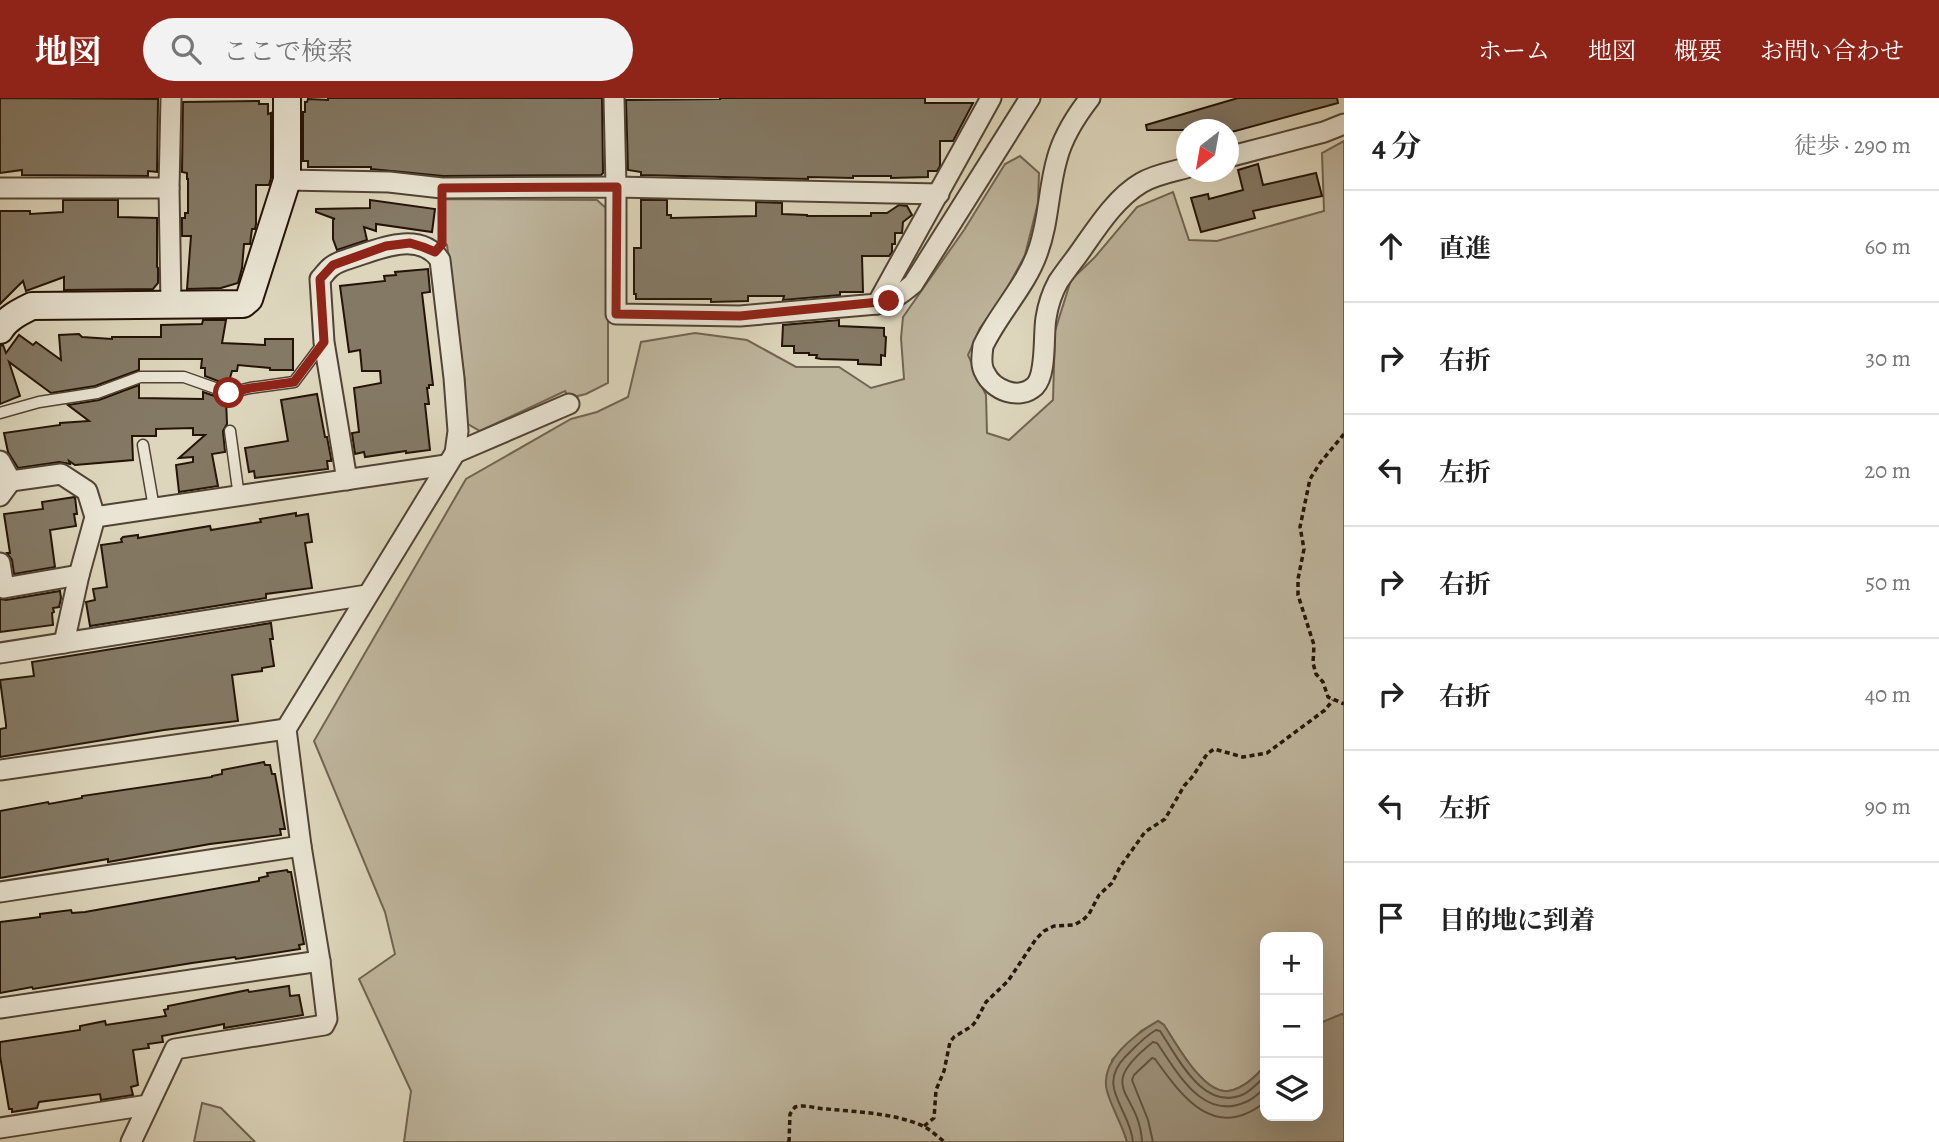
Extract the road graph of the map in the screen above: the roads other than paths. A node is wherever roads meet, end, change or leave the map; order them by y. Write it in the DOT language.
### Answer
graph roads {
  1 [pos="171,98"];
  2 [pos="287,98"];
  3 [pos="614,98"];
  4 [pos="991,98"];
  5 [pos="1030,98"];
  6 [pos="1090,98"];
  7 [pos="1344,124"];
  8 [pos="1239,154"];
  9 [pos="1176,171"];
  10 [pos="287,180"];
  11 [pos="617,187"];
  12 [pos="0,188"];
  13 [pos="169,188"];
  14 [pos="939,194"];
  15 [pos="877,303"];
  16 [pos="171,304"];
  17 [pos="0,330"];
  18 [pos="324,342"];
  19 [pos="569,404"];
  20 [pos="0,413"];
  21 [pos="230,431"];
  22 [pos="143,446"];
  23 [pos="450,459"];
  24 [pos="0,461"];
  25 [pos="346,480"];
  26 [pos="5,489"];
  27 [pos="239,496"];
  28 [pos="154,508"];
  29 [pos="95,517"];
  30 [pos="0,563"];
  31 [pos="79,575"];
  32 [pos="367,595"];
  33 [pos="64,643"];
  34 [pos="0,653"];
  35 [pos="286,729"];
  36 [pos="0,770"];
  37 [pos="301,846"];
  38 [pos="0,892"];
  39 [pos="320,961"];
  40 [pos="0,1009"];
  41 [pos="148,1105"];
  42 [pos="0,1126"];
  43 [pos="131,1142"];
  1 -- 13 [label="street"];
  2 -- 10 [label="street"];
  3 -- 11 [label="street"];
  4 -- 14 [label="street"];
  5 -- 15 [label="street"];
  6 -- 9 [label="street"];
  7 -- 8 [label="street"];
  10 -- 11 [label="street"];
  10 -- 16 [label="street"];
  11 -- 14 [label="street"];
  11 -- 15 [label="street"];
  12 -- 13 [label="street"];
  13 -- 16 [label="street"];
  14 -- 15 [label="street"];
  16 -- 17 [label="street"];
  18 -- 20 [label="lane"];
  18 -- 23 [label="street"];
  18 -- 25 [label="street"];
  19 -- 23 [label="street"];
  21 -- 27 [label="lane"];
  22 -- 28 [label="lane"];
  23 -- 25 [label="street"];
  23 -- 32 [label="street"];
  24 -- 26 [label="street"];
  25 -- 27 [label="street"];
  26 -- 29 [label="street"];
  27 -- 28 [label="street"];
  28 -- 29 [label="street"];
  29 -- 31 [label="street"];
  30 -- 31 [label="street"];
  31 -- 33 [label="street"];
  32 -- 33 [label="street"];
  32 -- 35 [label="street"];
  33 -- 34 [label="street"];
  35 -- 36 [label="street"];
  35 -- 37 [label="street"];
  37 -- 38 [label="street"];
  37 -- 39 [label="street"];
  39 -- 40 [label="street"];
  39 -- 41 [label="street"];
  41 -- 42 [label="street"];
  41 -- 43 [label="street"];
}
